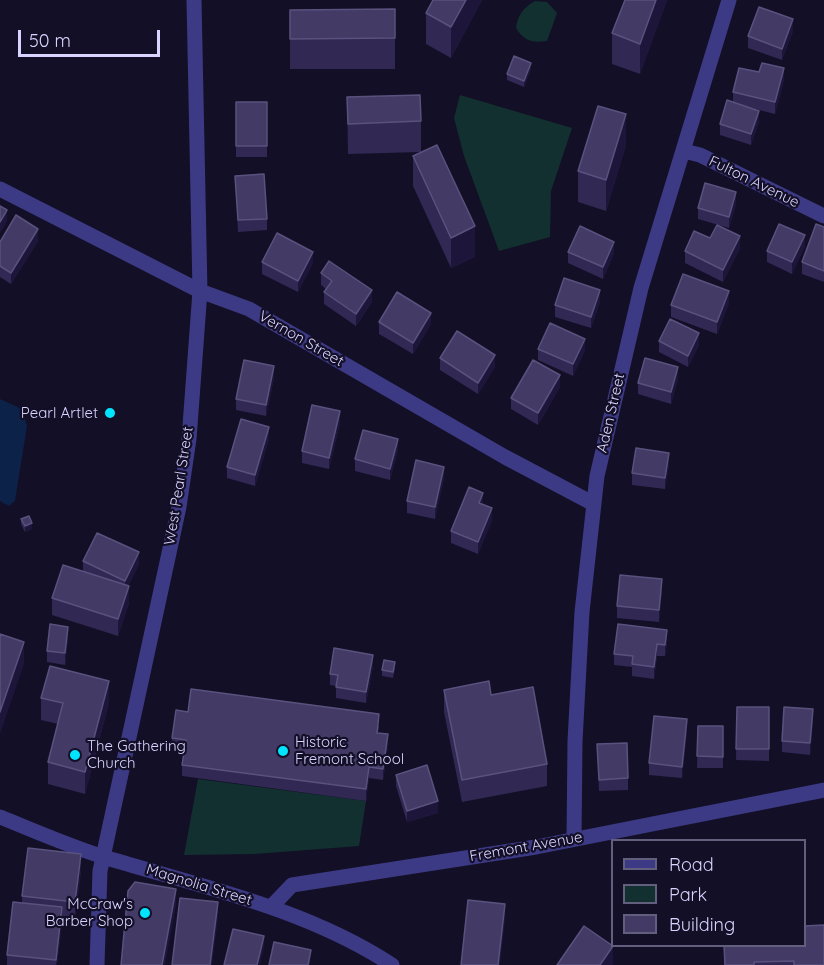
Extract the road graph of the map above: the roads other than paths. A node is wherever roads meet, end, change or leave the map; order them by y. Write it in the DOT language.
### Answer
graph roads {
  1 [pos="194,0"];
  2 [pos="729,0"];
  3 [pos="684,151"];
  4 [pos="0,189"];
  5 [pos="824,216"];
  6 [pos="200,291"];
  7 [pos="594,504"];
  8 [pos="824,790"];
  9 [pos="0,817"];
  10 [pos="574,839"];
  11 [pos="103,857"];
  12 [pos="271,907"];
  13 [pos="97,965"];
  14 [pos="392,965"];
  1 -- 6 [label="street, West Pearl Street"];
  2 -- 3 [label="street, Aden Street"];
  3 -- 5 [label="street, Fulton Avenue"];
  3 -- 7 [label="street, Aden Street"];
  4 -- 6 [label="street, Vernon Street"];
  6 -- 7 [label="street, Vernon Street"];
  6 -- 11 [label="street, West Pearl Street"];
  7 -- 10 [label="street, Aden Street"];
  8 -- 10 [label="street, Fremont Avenue"];
  9 -- 11 [label="street, Magnolia Street"];
  10 -- 12 [label="street, Fremont Avenue"];
  11 -- 12 [label="street, Magnolia Street"];
  11 -- 13 [label="street, West Pearl Street"];
  12 -- 14 [label="street, Magnolia Street"];
}
